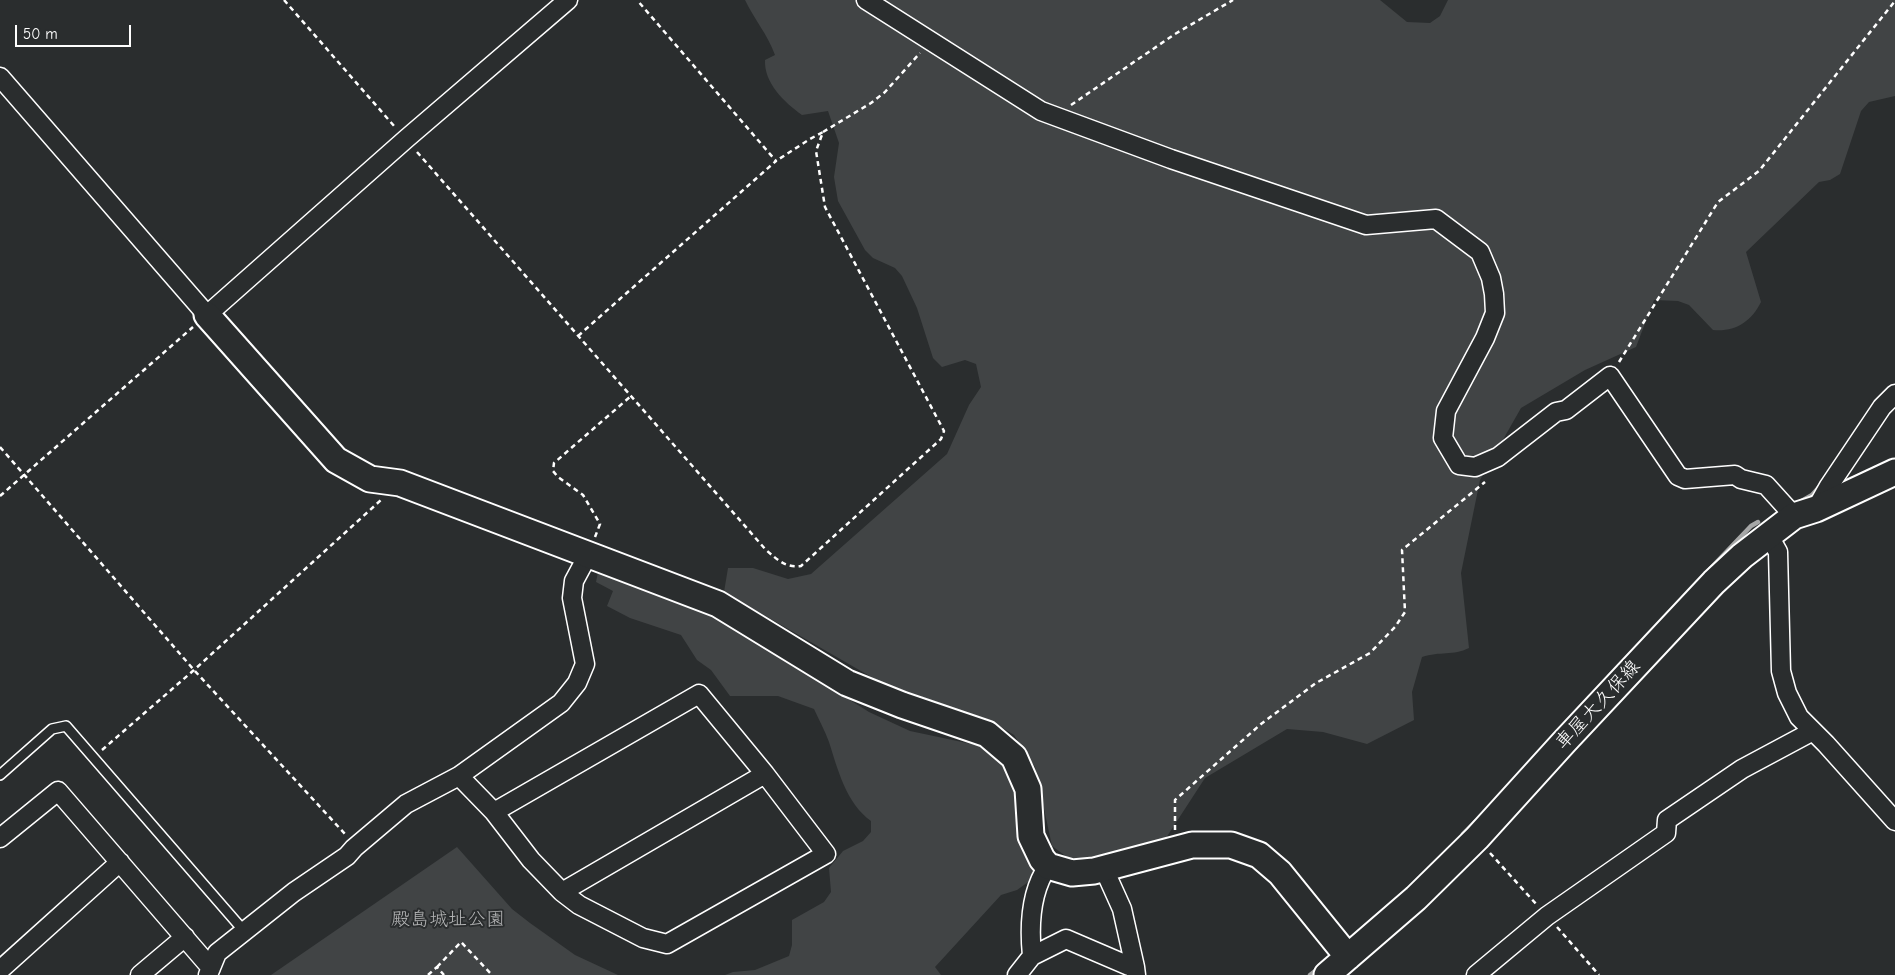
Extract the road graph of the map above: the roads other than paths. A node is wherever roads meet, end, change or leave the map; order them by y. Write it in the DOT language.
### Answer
graph roads {
  1 [pos="568,0"];
  2 [pos="866,0"];
  3 [pos="0,77"];
  4 [pos="207,314"];
  5 [pos="1895,394"];
  6 [pos="1895,472"];
  7 [pos="1805,512"];
  8 [pos="1769,536"];
  9 [pos="588,555"];
  10 [pos="1814,731"];
  11 [pos="765,774"];
  12 [pos="0,775"];
  13 [pos="459,776"];
  14 [pos="494,812"];
  15 [pos="1895,820"];
  16 [pos="0,838"];
  17 [pos="120,862"];
  18 [pos="1048,866"];
  19 [pos="1104,868"];
  20 [pos="562,892"];
  21 [pos="244,931"];
  22 [pos="185,937"];
  23 [pos="1032,956"];
  24 [pos="1348,957"];
  25 [pos="0,970"];
  26 [pos="1135,971"];
  27 [pos="210,972"];
  28 [pos="140,975"];
  29 [pos="1017,975"];
  30 [pos="1327,975"];
  31 [pos="1476,975"];
  1 -- 4 [label="street"];
  2 -- 7 [label="street"];
  3 -- 4 [label="street"];
  4 -- 9 [label="street"];
  5 -- 7 [label="street"];
  6 -- 7 [label="street, 車屋大久保線"];
  7 -- 8 [label="street, 車屋大久保線"];
  8 -- 10 [label="street"];
  8 -- 24 [label="street, 車屋大久保線"];
  9 -- 13 [label="street"];
  9 -- 18 [label="street"];
  10 -- 15 [label="street"];
  10 -- 31 [label="street"];
  11 -- 14 [label="street"];
  11 -- 20 [label="street"];
  11 -- 20 [label="street"];
  12 -- 21 [label="lane"];
  13 -- 14 [label="street"];
  13 -- 21 [label="street"];
  14 -- 20 [label="street"];
  16 -- 17 [label="street"];
  17 -- 22 [label="street"];
  17 -- 25 [label="street"];
  18 -- 19 [label="street"];
  18 -- 23 [label="street"];
  19 -- 24 [label="street"];
  19 -- 26 [label="street"];
  21 -- 27 [label="street"];
  22 -- 27 [label="street"];
  22 -- 28 [label="street"];
  23 -- 26 [label="street"];
  23 -- 29 [label="street"];
  24 -- 30 [label="street, 車屋大久保線"];
}
